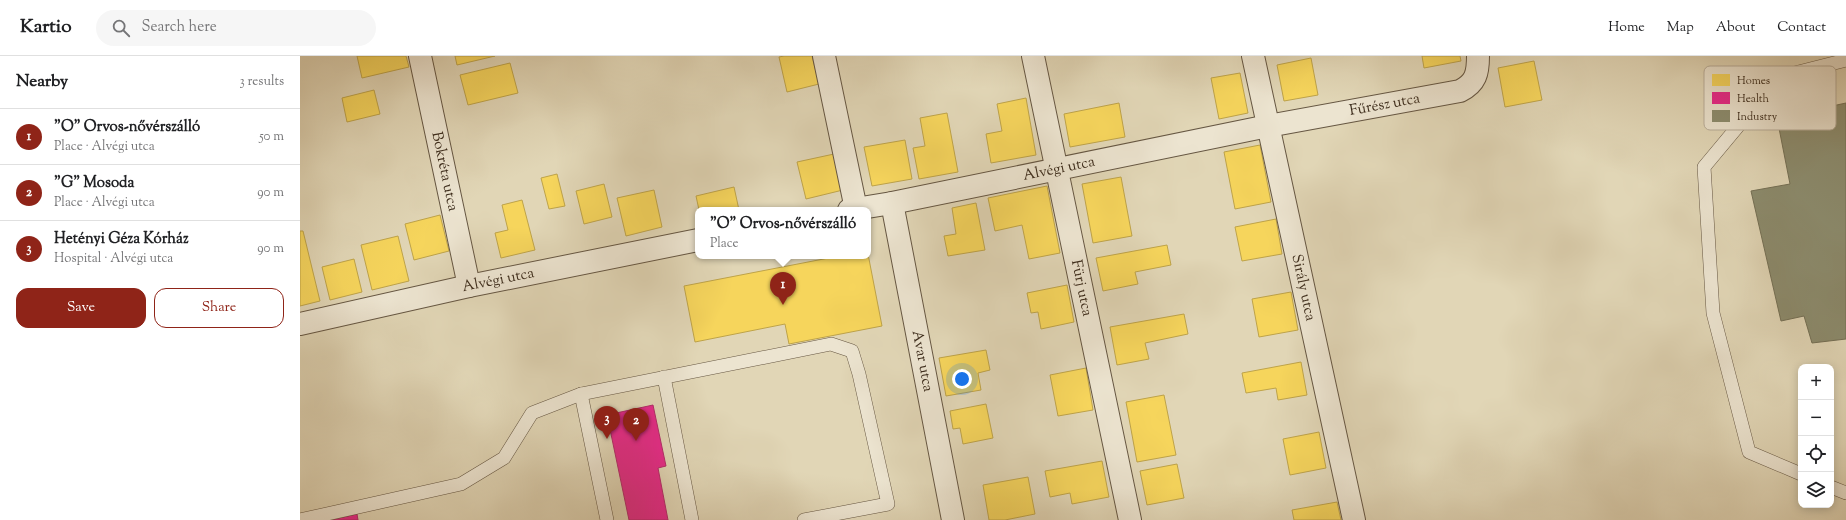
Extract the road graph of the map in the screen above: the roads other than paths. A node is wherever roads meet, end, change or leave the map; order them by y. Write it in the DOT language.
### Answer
graph roads {
  1 [pos="420,56"];
  2 [pos="824,56"];
  3 [pos="1033,56"];
  4 [pos="1253,56"];
  5 [pos="1478,56"];
  6 [pos="1846,60"];
  7 [pos="1822,66"];
  8 [pos="1268,126"];
  9 [pos="1735,130"];
  10 [pos="1057,168"];
  11 [pos="892,203"];
  12 [pos="852,207"];
  13 [pos="865,207"];
  14 [pos="695,241"];
  15 [pos="469,286"];
  16 [pos="300,324"];
  17 [pos="664,377"];
  18 [pos="581,394"];
  19 [pos="1798,473"];
  20 [pos="1834,488"];
  21 [pos="1846,494"];
  22 [pos="300,520"];
  23 [pos="607,520"];
  24 [pos="692,520"];
  25 [pos="804,520"];
  26 [pos="953,520"];
  27 [pos="1130,520"];
  28 [pos="1354,520"];
  1 -- 15 [label="street, Bokréta utca"];
  2 -- 12 [label="street"];
  3 -- 10 [label="street, Fürj utca"];
  4 -- 8 [label="street, Sirály utca"];
  5 -- 8 [label="street, Fűrész utca"];
  6 -- 7 [label="lane"];
  8 -- 10 [label="street, Alvégi utca"];
  8 -- 28 [label="street, Sirály utca"];
  9 -- 19 [label="lane"];
  10 -- 11 [label="street, Alvégi utca"];
  10 -- 27 [label="street, Fürj utca"];
  11 -- 13 [label="street, Alvégi utca"];
  11 -- 26 [label="street, Avar utca"];
  14 -- 15 [label="street, Alvégi utca"];
  15 -- 16 [label="street, Alvégi utca"];
  17 -- 18 [label="lane"];
  17 -- 24 [label="lane"];
  17 -- 25 [label="lane"];
  18 -- 22 [label="lane"];
  18 -- 23 [label="lane"];
  20 -- 21 [label="lane"];
}
